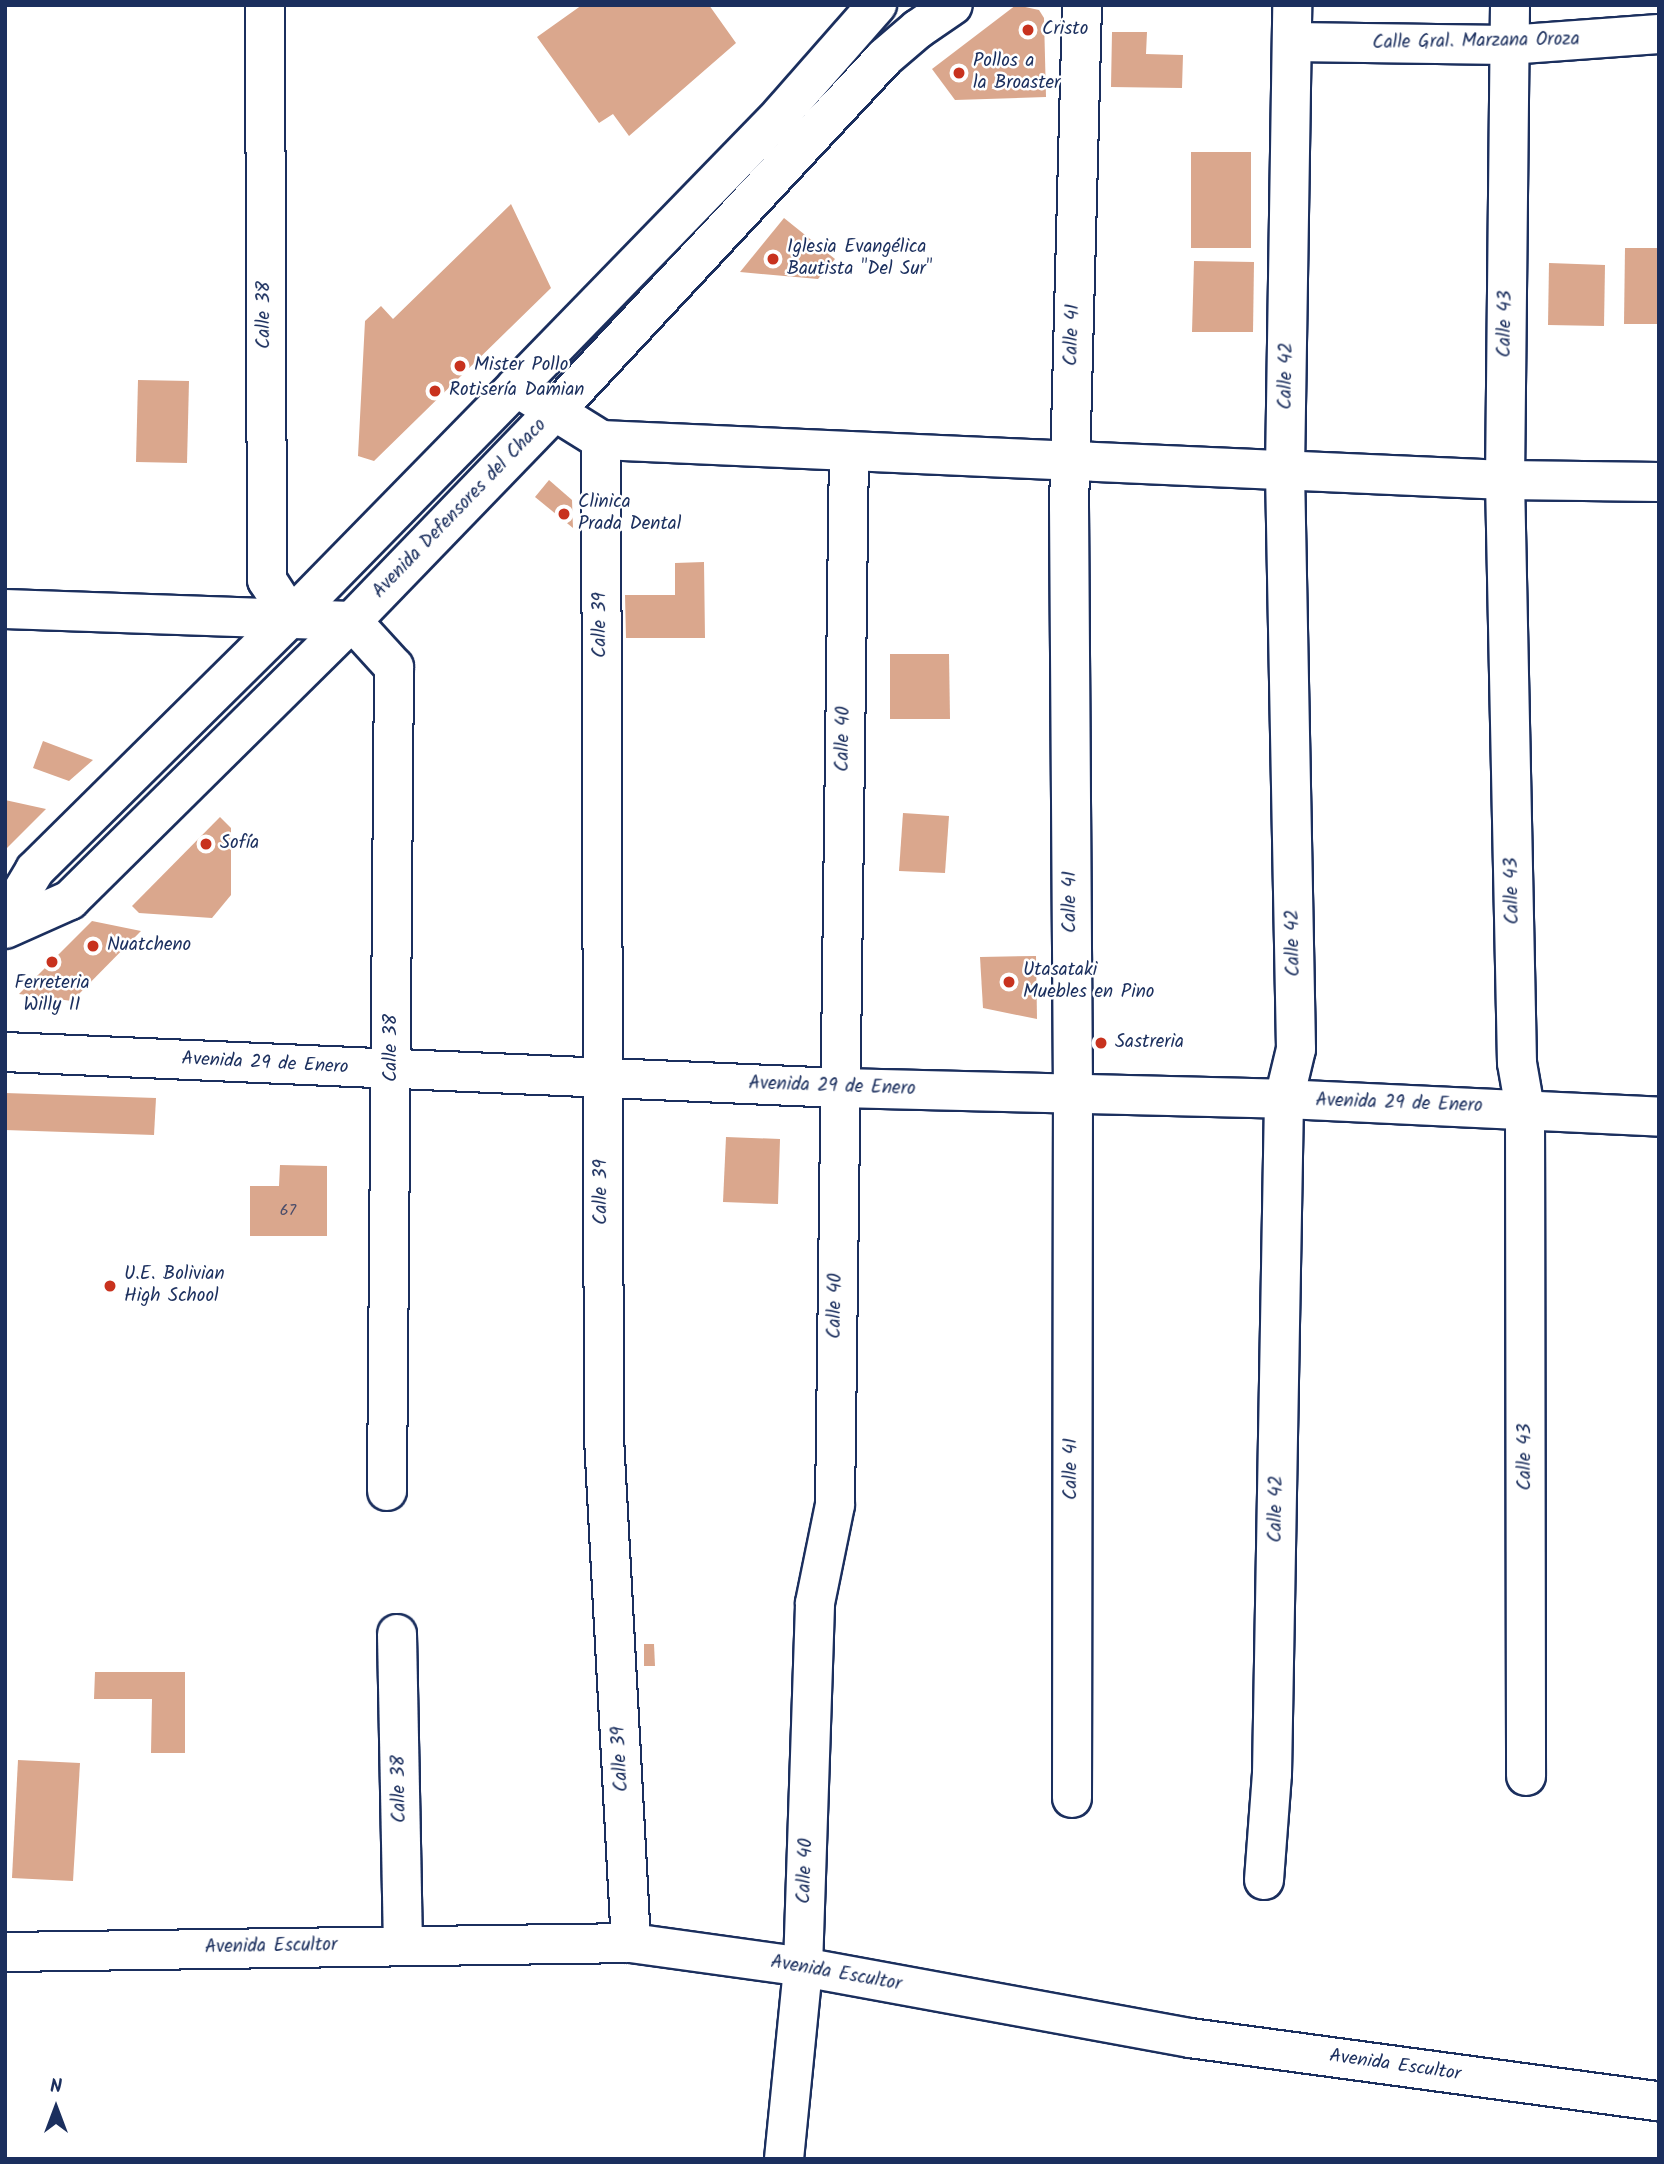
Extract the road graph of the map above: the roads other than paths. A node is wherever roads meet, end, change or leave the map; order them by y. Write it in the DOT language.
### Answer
graph roads {
  1 [pos="877,5"];
  2 [pos="953,5"];
  3 [pos="1082,5"];
  4 [pos="1510,5"];
  5 [pos="270,9"];
  6 [pos="1292,24"];
  7 [pos="1659,34"];
  8 [pos="1508,45"];
  9 [pos="516,387"];
  10 [pos="555,411"];
  11 [pos="601,440"];
  12 [pos="849,451"];
  13 [pos="1069,459"];
  14 [pos="1285,470"];
  15 [pos="1505,480"];
  16 [pos="1659,482"];
  17 [pos="5,609"];
  18 [pos="291,617"];
  19 [pos="352,621"];
  20 [pos="5,920"];
  21 [pos="5,929"];
  22 [pos="5,1052"];
  23 [pos="392,1069"];
  24 [pos="602,1077"];
  25 [pos="838,1088"];
  26 [pos="1073,1094"];
  27 [pos="1284,1100"];
  28 [pos="1525,1109"];
  29 [pos="1659,1116"];
  30 [pos="387,1490"];
  31 [pos="397,1634"];
  32 [pos="1526,1776"];
  33 [pos="1072,1798"];
  34 [pos="1264,1880"];
  35 [pos="631,1943"];
  36 [pos="404,1945"];
  37 [pos="5,1952"];
  38 [pos="803,1967"];
  39 [pos="1659,2101"];
  40 [pos="783,2159"];
  1 -- 9 [label="street"];
  2 -- 10 [label="street, Avenida Defensores del Chaco"];
  3 -- 13 [label="street, Calle 41"];
  4 -- 8 [label="street, Calle 43"];
  5 -- 18 [label="street, Calle 38"];
  6 -- 8 [label="street, Calle Gral. Marzana Oroza"];
  6 -- 14 [label="street, Calle 42"];
  7 -- 8 [label="street, Calle Gral. Marzana Oroza"];
  8 -- 15 [label="street, Calle 43"];
  9 -- 10 [label="street"];
  9 -- 18 [label="street"];
  10 -- 11 [label="street"];
  10 -- 19 [label="street, Avenida Defensores del Chaco"];
  11 -- 12 [label="street"];
  11 -- 24 [label="street, Calle 39"];
  12 -- 13 [label="street"];
  12 -- 25 [label="street, Calle 40"];
  13 -- 14 [label="street"];
  13 -- 26 [label="street, Calle 41"];
  14 -- 15 [label="street"];
  14 -- 27 [label="street, Calle 42"];
  15 -- 16 [label="street"];
  15 -- 28 [label="street, Calle 43"];
  17 -- 18 [label="street"];
  18 -- 19 [label="street"];
  18 -- 20 [label="street"];
  19 -- 21 [label="street, Avenida Defensores del Chaco"];
  19 -- 23 [label="street, Calle 38"];
  22 -- 23 [label="street, Avenida 29 de Enero"];
  23 -- 24 [label="street, Avenida 29 de Enero"];
  23 -- 30 [label="street, Calle 38"];
  24 -- 25 [label="street, Avenida 29 de Enero"];
  24 -- 35 [label="street, Calle 39"];
  25 -- 26 [label="street, Avenida 29 de Enero"];
  25 -- 38 [label="street, Calle 40"];
  26 -- 27 [label="street, Avenida 29 de Enero"];
  26 -- 33 [label="street, Calle 41"];
  27 -- 28 [label="street, Avenida 29 de Enero"];
  27 -- 34 [label="street, Calle 42"];
  28 -- 29 [label="street, Avenida 29 de Enero"];
  28 -- 32 [label="street, Calle 43"];
  31 -- 36 [label="street, Calle 38"];
  35 -- 36 [label="street, Avenida Escultor"];
  35 -- 38 [label="street, Avenida Escultor"];
  36 -- 37 [label="street, Avenida Escultor"];
  38 -- 39 [label="street, Avenida Escultor"];
  38 -- 40 [label="street, Calle 40"];
}
